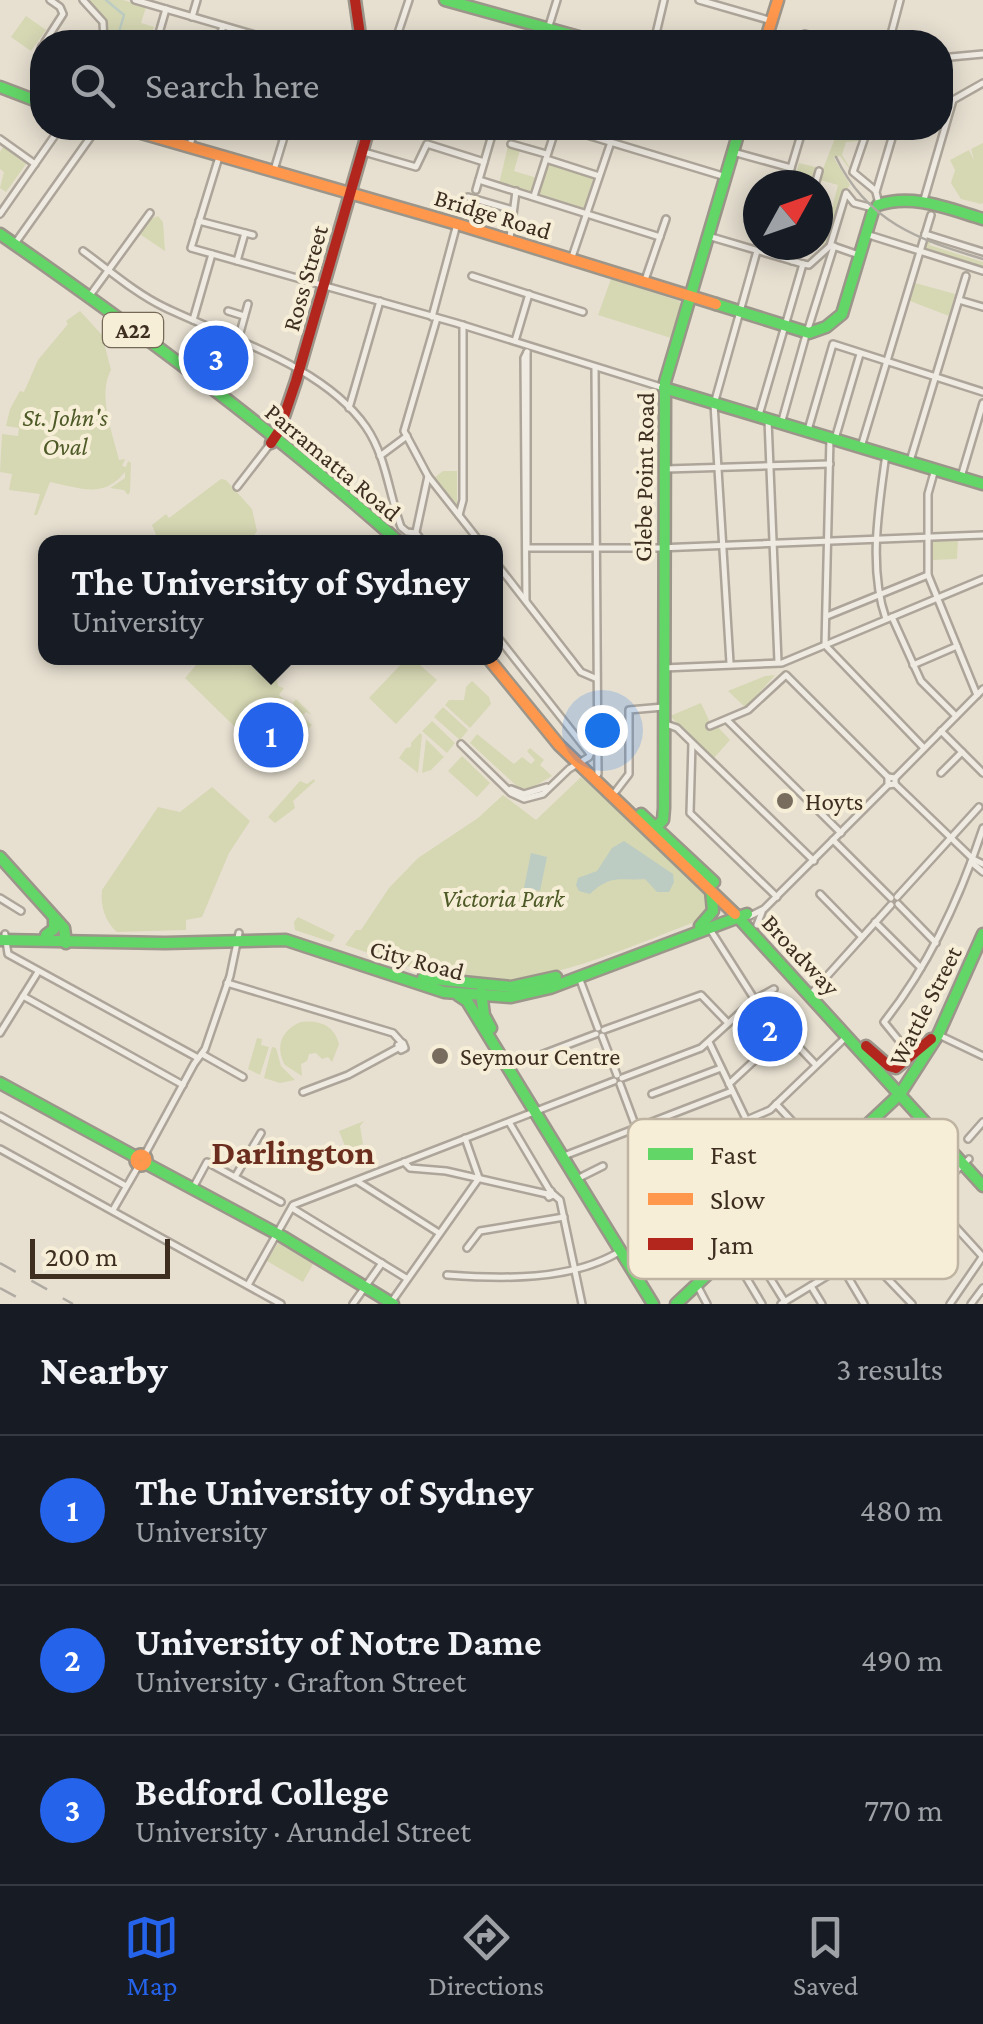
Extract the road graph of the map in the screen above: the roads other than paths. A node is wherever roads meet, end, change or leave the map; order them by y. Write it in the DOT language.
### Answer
graph roads {
  1 [pos="50,0"];
  2 [pos="83,0"];
  3 [pos="135,0"];
  4 [pos="197,0"];
  5 [pos="355,0"];
  6 [pos="409,0"];
  7 [pos="449,0"];
  8 [pos="557,0"];
  9 [pos="664,0"];
  10 [pos="700,0"];
  11 [pos="778,0"];
  12 [pos="900,0"];
  13 [pos="166,9"];
  14 [pos="192,17"];
  15 [pos="772,21"];
  16 [pos="222,26"];
  17 [pos="548,29"];
  18 [pos="53,30"];
  19 [pos="103,30"];
  20 [pos="160,30"];
  21 [pos="221,30"];
  22 [pos="236,30"];
  23 [pos="359,30"];
  24 [pos="399,30"];
  25 [pos="657,30"];
  26 [pos="769,30"];
  27 [pos="892,30"];
  28 [pos="983,54"];
  29 [pos="953,57"];
  30 [pos="983,83"];
  31 [pos="0,87"];
  32 [pos="30,98"];
  33 [pos="953,102"];
  34 [pos="0,139"];
  35 [pos="51,140"];
  36 [pos="88,140"];
  37 [pos="168,140"];
  38 [pos="192,140"];
  39 [pos="283,140"];
  40 [pos="365,140"];
  41 [pos="490,140"];
  42 [pos="552,140"];
  43 [pos="603,140"];
  44 [pos="736,140"];
  45 [pos="800,140"];
  46 [pos="864,140"];
  47 [pos="891,140"];
  48 [pos="939,140"];
  49 [pos="610,142"];
  50 [pos="510,144"];
  51 [pos="190,146"];
  52 [pos="362,151"];
  53 [pos="733,152"];
  54 [pos="219,154"];
  55 [pos="547,157"];
  56 [pos="484,162"];
  57 [pos="34,164"];
  58 [pos="791,168"];
  59 [pos="274,170"];
  60 [pos="599,176"];
  61 [pos="726,177"];
  62 [pos="479,180"];
  63 [pos="476,190"];
  64 [pos="516,191"];
  65 [pos="876,191"];
  66 [pos="350,192"];
  67 [pos="468,197"];
  68 [pos="534,197"];
  69 [pos="922,203"];
  70 [pos="875,207"];
  71 [pos="514,210"];
  72 [pos="150,213"];
  73 [pos="587,213"];
  74 [pos="0,214"];
  75 [pos="931,216"];
  76 [pos="666,219"];
  77 [pos="983,219"];
  78 [pos="199,221"];
  79 [pos="457,224"];
  80 [pos="0,234"];
  81 [pos="866,234"];
  82 [pos="925,234"];
  83 [pos="708,236"];
  84 [pos="660,237"];
  85 [pos="510,240"];
  86 [pos="833,242"];
  87 [pos="0,243"];
  88 [pos="14,244"];
  89 [pos="743,246"];
  90 [pos="833,246"];
  91 [pos="83,250"];
  92 [pos="920,250"];
  93 [pos="983,252"];
  94 [pos="212,254"];
  95 [pos="859,255"];
  96 [pos="572,259"];
  97 [pos="755,260"];
  98 [pos="789,260"];
  99 [pos="816,260"];
  100 [pos="828,260"];
  101 [pos="237,261"];
  102 [pos="792,261"];
  103 [pos="803,264"];
  104 [pos="108,269"];
  105 [pos="983,271"];
  106 [pos="472,276"];
  107 [pos="966,276"];
  108 [pos="644,283"];
  109 [pos="323,285"];
  110 [pos="529,294"];
  111 [pos="89,296"];
  112 [pos="688,298"];
  113 [pos="959,300"];
  114 [pos="380,301"];
  115 [pos="248,304"];
  116 [pos="983,307"];
  117 [pos="228,311"];
  118 [pos="583,312"];
  119 [pos="739,313"];
  120 [pos="244,316"];
  121 [pos="434,317"];
  122 [pos="193,320"];
  123 [pos="462,325"];
  124 [pos="784,326"];
  125 [pos="808,331"];
  126 [pos="238,340"];
  127 [pos="515,341"];
  128 [pos="527,349"];
  129 [pos="860,354"];
  130 [pos="886,363"];
  131 [pos="595,366"];
  132 [pos="299,370"];
  133 [pos="935,377"];
  134 [pos="314,381"];
  135 [pos="295,385"];
  136 [pos="664,388"];
  137 [pos="983,392"];
  138 [pos="714,404"];
  139 [pos="983,404"];
  140 [pos="350,408"];
  141 [pos="763,418"];
  142 [pos="781,424"];
  143 [pos="807,431"];
  144 [pos="406,433"];
  145 [pos="832,439"];
  146 [pos="272,440"];
  147 [pos="861,446"];
  148 [pos="886,454"];
  149 [pos="380,456"];
  150 [pos="910,461"];
  151 [pos="830,464"];
  152 [pos="770,465"];
  153 [pos="718,468"];
  154 [pos="935,469"];
  155 [pos="663,470"];
  156 [pos="428,476"];
  157 [pos="961,476"];
  158 [pos="983,484"];
  159 [pos="237,487"];
  160 [pos="459,515"];
  161 [pos="416,533"];
  162 [pos="383,535"];
  163 [pos="391,535"];
  164 [pos="475,535"];
  165 [pos="983,535"];
  166 [pos="927,536"];
  167 [pos="878,538"];
  168 [pos="828,541"];
  169 [pos="772,543"];
  170 [pos="723,545"];
  171 [pos="526,548"];
  172 [pos="595,548"];
  173 [pos="663,548"];
  174 [pos="503,572"];
  175 [pos="928,575"];
  176 [pos="983,580"];
  177 [pos="878,595"];
  178 [pos="937,598"];
  179 [pos="526,601"];
  180 [pos="826,616"];
  181 [pos="889,618"];
  182 [pos="503,645"];
  183 [pos="825,645"];
  184 [pos="956,646"];
  185 [pos="730,662"];
  186 [pos="778,662"];
  187 [pos="914,664"];
  188 [pos="498,665"];
  189 [pos="664,668"];
  190 [pos="595,678"];
  191 [pos="983,689"];
  192 [pos="977,695"];
  193 [pos="664,707"];
  194 [pos="956,716"];
  195 [pos="727,720"];
  196 [pos="664,723"];
  197 [pos="710,726"];
  198 [pos="941,731"];
  199 [pos="595,738"];
  200 [pos="692,743"];
  201 [pos="461,744"];
  202 [pos="924,748"];
  203 [pos="962,752"];
  204 [pos="583,759"];
  205 [pos="983,773"];
  206 [pos="598,774"];
  207 [pos="941,774"];
  208 [pos="892,781"];
  209 [pos="616,791"];
  210 [pos="978,807"];
  211 [pos="983,828"];
  212 [pos="654,829"];
  213 [pos="841,832"];
  214 [pos="950,837"];
  215 [pos="833,840"];
  216 [pos="0,857"];
  217 [pos="814,861"];
  218 [pos="977,864"];
  219 [pos="711,890"];
  220 [pos="820,894"];
  221 [pos="777,897"];
  222 [pos="0,898"];
  223 [pos="894,901"];
  224 [pos="21,911"];
  225 [pos="54,918"];
  226 [pos="744,919"];
  227 [pos="875,922"];
  228 [pos="705,928"];
  229 [pos="983,934"];
  230 [pos="46,935"];
  231 [pos="238,936"];
  232 [pos="3,937"];
  233 [pos="862,937"];
  234 [pos="66,939"];
  235 [pos="936,943"];
  236 [pos="921,968"];
  237 [pos="38,971"];
  238 [pos="579,978"];
  239 [pos="228,983"];
  240 [pos="774,990"];
  241 [pos="812,992"];
  242 [pos="479,993"];
  243 [pos="458,994"];
  244 [pos="23,996"];
  245 [pos="511,997"];
  246 [pos="754,1000"];
  247 [pos="484,1015"];
  248 [pos="728,1023"];
  249 [pos="485,1028"];
  250 [pos="600,1032"];
  251 [pos="785,1032"];
  252 [pos="0,1033"];
  253 [pos="848,1036"];
  254 [pos="937,1036"];
  255 [pos="709,1042"];
  256 [pos="866,1046"];
  257 [pos="200,1056"];
  258 [pos="911,1056"];
  259 [pos="983,1056"];
  260 [pos="816,1065"];
  261 [pos="510,1067"];
  262 [pos="721,1068"];
  263 [pos="242,1076"];
  264 [pos="618,1080"];
  265 [pos="0,1083"];
  266 [pos="183,1084"];
  267 [pos="731,1088"];
  268 [pos="902,1091"];
  269 [pos="303,1092"];
  270 [pos="652,1094"];
  271 [pos="776,1104"];
  272 [pos="536,1112"];
  273 [pos="0,1116"];
  274 [pos="633,1119"];
  275 [pos="657,1119"];
  276 [pos="746,1119"];
  277 [pos="790,1119"];
  278 [pos="871,1119"];
  279 [pos="927,1119"];
  280 [pos="509,1122"];
  281 [pos="983,1122"];
  282 [pos="628,1131"];
  283 [pos="261,1133"];
  284 [pos="465,1138"];
  285 [pos="968,1139"];
  286 [pos="0,1149"];
  287 [pos="958,1153"];
  288 [pos="564,1156"];
  289 [pos="141,1160"];
  290 [pos="404,1162"];
  291 [pos="966,1162"];
  292 [pos="603,1166"];
  293 [pos="958,1169"];
  294 [pos="983,1175"];
  295 [pos="235,1177"];
  296 [pos="478,1178"];
  297 [pos="578,1179"];
  298 [pos="355,1181"];
  299 [pos="126,1186"];
  300 [pos="983,1186"];
  301 [pos="192,1188"];
  302 [pos="550,1193"];
  303 [pos="281,1202"];
  304 [pos="292,1208"];
  305 [pos="113,1211"];
  306 [pos="564,1217"];
  307 [pos="958,1229"];
  308 [pos="439,1233"];
  309 [pos="276,1234"];
  310 [pos="467,1248"];
  311 [pos="621,1252"];
  312 [pos="983,1256"];
  313 [pos="382,1263"];
  314 [pos="628,1264"];
  315 [pos="575,1268"];
  316 [pos="447,1275"];
  317 [pos="406,1278"];
  318 [pos="637,1279"];
  319 [pos="702,1279"];
  320 [pos="750,1279"];
  321 [pos="762,1279"];
  322 [pos="822,1279"];
  323 [pos="849,1279"];
  324 [pos="889,1279"];
  325 [pos="248,1284"];
  326 [pos="697,1284"];
  327 [pos="811,1286"];
  328 [pos="365,1287"];
  329 [pos="983,1288"];
  330 [pos="796,1295"];
  331 [pos="650,1302"];
  332 [pos="783,1303"];
  333 [pos="281,1304"];
  334 [pos="353,1304"];
  335 [pos="391,1304"];
  336 [pos="582,1304"];
  337 [pos="676,1304"];
  338 [pos="708,1304"];
  339 [pos="762,1304"];
  340 [pos="801,1304"];
  341 [pos="822,1304"];
  342 [pos="864,1304"];
  343 [pos="912,1304"];
  344 [pos="950,1304"];
  345 [pos="970,1304"];
  1 -- 18 [label="street"];
  2 -- 19 [label="street"];
  3 -- 13 [label="street"];
  4 -- 14 [label="street"];
  5 -- 23 [label="main road"];
  6 -- 24 [label="street"];
  7 -- 17 [label="main road"];
  8 -- 17 [label="street"];
  9 -- 25 [label="street"];
  10 -- 15 [label="street"];
  11 -- 15 [label="main road"];
  12 -- 27 [label="street"];
  13 -- 14 [label="street"];
  13 -- 20 [label="street"];
  14 -- 16 [label="street"];
  15 -- 26 [label="main road"];
  16 -- 21 [label="street"];
  16 -- 22 [label="street"];
  28 -- 29 [label="street"];
  30 -- 33 [label="street"];
  31 -- 32 [label="main road"];
  34 -- 57 [label="street"];
  35 -- 57 [label="street"];
  36 -- 88 [label="street"];
  37 -- 51 [label="main road, Bridge Road"];
  38 -- 51 [label="street"];
  39 -- 59 [label="street"];
  40 -- 52 [label="main road, Ross Street"];
  41 -- 56 [label="street"];
  42 -- 55 [label="street"];
  43 -- 49 [label="street"];
  44 -- 53 [label="main road, Glebe Point Road"];
  45 -- 58 [label="street"];
  46 -- 65 [label="street"];
  47 -- 65 [label="street"];
  48 -- 69 [label="street"];
  49 -- 60 [label="street"];
  49 -- 61 [label="street"];
  50 -- 55 [label="street"];
  51 -- 54 [label="main road, Bridge Road"];
  52 -- 56 [label="street"];
  52 -- 66 [label="main road, Ross Street"];
  53 -- 58 [label="street"];
  53 -- 61 [label="main road, Glebe Point Road"];
  54 -- 59 [label="main road, Bridge Road"];
  54 -- 78 [label="street"];
  55 -- 60 [label="street"];
  55 -- 68 [label="street"];
  56 -- 62 [label="street"];
  57 -- 74 [label="street"];
  59 -- 66 [label="main road, Bridge Road"];
  60 -- 73 [label="street"];
  61 -- 83 [label="main road, Glebe Point Road"];
  62 -- 63 [label="street"];
  62 -- 64 [label="street"];
  64 -- 68 [label="street"];
  64 -- 71 [label="street"];
  65 -- 70 [label="street"];
  66 -- 79 [label="main road, Bridge Road"];
  66 -- 109 [label="main road, Ross Street"];
  67 -- 71 [label="street"];
  68 -- 73 [label="street"];
  69 -- 70 [label="main road"];
  69 -- 77 [label="main road"];
  70 -- 81 [label="main road"];
  70 -- 86 [label="street"];
  71 -- 85 [label="street"];
  72 -- 104 [label="street"];
  73 -- 84 [label="street"];
  73 -- 96 [label="street"];
  75 -- 82 [label="street"];
  76 -- 84 [label="street"];
  78 -- 94 [label="street"];
  78 -- 101 [label="street"];
  79 -- 85 [label="main road, Bridge Road"];
  79 -- 121 [label="street"];
  80 -- 88 [label="main road, Parramatta Road / A22"];
  81 -- 92 [label="street"];
  81 -- 95 [label="main road"];
  82 -- 92 [label="street"];
  82 -- 93 [label="street"];
  83 -- 89 [label="street"];
  83 -- 112 [label="main road, Glebe Point Road"];
  84 -- 108 [label="street"];
  85 -- 96 [label="main road, Bridge Road"];
  87 -- 146 [label="main road, Parramatta Road / A22"];
  88 -- 111 [label="main road, Parramatta Road / A22"];
  90 -- 95 [label="street"];
  91 -- 104 [label="street"];
  92 -- 105 [label="street"];
  92 -- 130 [label="street"];
  94 -- 101 [label="street"];
  94 -- 122 [label="street"];
  95 -- 125 [label="main road"];
  96 -- 108 [label="main road, Bridge Road"];
  97 -- 119 [label="street"];
  98 -- 102 [label="street"];
  99 -- 103 [label="street"];
  100 -- 125 [label="street"];
  101 -- 109 [label="street"];
  102 -- 103 [label="street"];
  103 -- 124 [label="street"];
  104 -- 111 [label="street"];
  104 -- 122 [label="street"];
  106 -- 110 [label="street"];
  107 -- 113 [label="street"];
  108 -- 112 [label="main road, Bridge Road"];
  109 -- 114 [label="street"];
  109 -- 132 [label="main road, Ross Street"];
  110 -- 118 [label="street"];
  110 -- 127 [label="street"];
  111 -- 146 [label="main road, Parramatta Road / A22"];
  112 -- 119 [label="main road, Bridge Road"];
  112 -- 136 [label="main road, Glebe Point Road"];
  113 -- 116 [label="street"];
  113 -- 133 [label="street"];
  114 -- 121 [label="street"];
  114 -- 140 [label="street"];
  115 -- 120 [label="street"];
  117 -- 120 [label="street"];
  119 -- 124 [label="main road, Bridge Road"];
  119 -- 138 [label="street"];
  120 -- 126 [label="street"];
  121 -- 123 [label="street"];
  121 -- 144 [label="street"];
  122 -- 126 [label="street"];
  123 -- 127 [label="street"];
  123 -- 160 [label="street"];
  124 -- 125 [label="main road, Bridge Road"];
  124 -- 141 [label="street"];
  125 -- 142 [label="street"];
  126 -- 132 [label="street"];
  127 -- 128 [label="street"];
  128 -- 131 [label="street"];
  128 -- 171 [label="street"];
  129 -- 130 [label="street"];
  129 -- 143 [label="street"];
  129 -- 145 [label="street"];
  130 -- 133 [label="street"];
  130 -- 147 [label="street"];
  131 -- 136 [label="street"];
  131 -- 172 [label="street"];
  132 -- 134 [label="street"];
  132 -- 135 [label="main road, Ross Street"];
  133 -- 137 [label="street"];
  133 -- 150 [label="street"];
  134 -- 135 [label="street"];
  134 -- 140 [label="street"];
  135 -- 146 [label="main road, Ross Street"];
  136 -- 138 [label="main road"];
  136 -- 155 [label="main road, Glebe Point Road"];
  138 -- 141 [label="main road"];
  138 -- 153 [label="street"];
  139 -- 157 [label="street"];
  140 -- 149 [label="street"];
  141 -- 142 [label="main road"];
  141 -- 152 [label="street"];
  142 -- 143 [label="main road"];
  143 -- 145 [label="main road"];
  144 -- 149 [label="street"];
  144 -- 156 [label="street"];
  145 -- 147 [label="main road"];
  145 -- 151 [label="street"];
  146 -- 159 [label="street"];
  146 -- 162 [label="main road, Parramatta Road / A22"];
  146 -- 163 [label="main road, Parramatta Road / A22"];
  147 -- 148 [label="main road"];
  148 -- 150 [label="main road"];
  148 -- 167 [label="street"];
  149 -- 161 [label="street"];
  150 -- 154 [label="main road"];
  151 -- 152 [label="street"];
  151 -- 168 [label="street"];
  152 -- 153 [label="street"];
  152 -- 169 [label="street"];
  153 -- 155 [label="street"];
  153 -- 170 [label="street"];
  154 -- 157 [label="main road"];
  154 -- 166 [label="street"];
  155 -- 173 [label="main road, Glebe Point Road"];
  156 -- 160 [label="street"];
  156 -- 161 [label="street"];
  157 -- 158 [label="main road"];
  160 -- 164 [label="street"];
  165 -- 166 [label="street"];
  166 -- 167 [label="street"];
  166 -- 175 [label="street"];
  167 -- 168 [label="street"];
  167 -- 177 [label="street"];
  168 -- 169 [label="street"];
  168 -- 180 [label="street"];
  169 -- 170 [label="street"];
  169 -- 186 [label="street"];
  170 -- 173 [label="street"];
  170 -- 185 [label="street"];
  171 -- 172 [label="street"];
  171 -- 179 [label="street"];
  172 -- 173 [label="street"];
  172 -- 190 [label="street"];
  173 -- 189 [label="main road, Glebe Point Road"];
  174 -- 179 [label="street"];
  175 -- 177 [label="street"];
  175 -- 178 [label="street"];
  176 -- 178 [label="street"];
  177 -- 180 [label="street"];
  177 -- 181 [label="street"];
  178 -- 181 [label="street"];
  178 -- 184 [label="street"];
  179 -- 190 [label="street"];
  180 -- 183 [label="street"];
  181 -- 183 [label="street"];
  181 -- 187 [label="street"];
  182 -- 204 [label="street"];
  183 -- 186 [label="street"];
  183 -- 202 [label="street"];
  184 -- 187 [label="street"];
  184 -- 192 [label="street"];
  185 -- 186 [label="street"];
  185 -- 189 [label="street"];
  187 -- 194 [label="street"];
  188 -- 204 [label="main road"];
  189 -- 193 [label="main road, Glebe Point Road"];
  190 -- 199 [label="street"];
  191 -- 192 [label="street"];
  192 -- 194 [label="street"];
  193 -- 196 [label="main road, Glebe Point Road"];
  193 -- 209 [label="street"];
  194 -- 198 [label="street"];
  195 -- 197 [label="street"];
  195 -- 208 [label="street"];
  195 -- 213 [label="street"];
  196 -- 200 [label="street"];
  196 -- 212 [label="main road, Glebe Point Road"];
  198 -- 202 [label="street"];
  198 -- 203 [label="street"];
  199 -- 204 [label="street"];
  199 -- 206 [label="street"];
  200 -- 217 [label="street"];
  200 -- 221 [label="street"];
  201 -- 204 [label="street"];
  202 -- 208 [label="street"];
  203 -- 205 [label="street"];
  203 -- 207 [label="street"];
  204 -- 206 [label="main road, Broadway"];
  204 -- 212 [label="main road, Broadway"];
  206 -- 209 [label="main road, Broadway"];
  208 -- 213 [label="street"];
  208 -- 214 [label="street"];
  209 -- 212 [label="main road, Broadway"];
  210 -- 214 [label="street"];
  211 -- 218 [label="street"];
  212 -- 219 [label="main road, Broadway"];
  212 -- 226 [label="main road, Broadway"];
  213 -- 215 [label="street"];
  214 -- 218 [label="street"];
  214 -- 223 [label="street"];
  215 -- 217 [label="street"];
  215 -- 223 [label="street"];
  216 -- 225 [label="main road"];
  217 -- 221 [label="street"];
  218 -- 235 [label="street"];
  219 -- 226 [label="main road, Broadway"];
  219 -- 228 [label="main road"];
  220 -- 233 [label="street"];
  221 -- 226 [label="street"];
  222 -- 224 [label="street"];
  223 -- 227 [label="street"];
  223 -- 235 [label="street"];
  225 -- 230 [label="main road"];
  225 -- 234 [label="main road"];
  226 -- 228 [label="main road, City Road"];
  226 -- 241 [label="main road, Broadway"];
  227 -- 233 [label="street"];
  227 -- 236 [label="street"];
  228 -- 238 [label="main road, City Road"];
  228 -- 242 [label="main road, City Road"];
  228 -- 246 [label="street"];
  229 -- 254 [label="main road, Wattle Street"];
  230 -- 232 [label="main road"];
  230 -- 234 [label="main road"];
  231 -- 234 [label="main road, City Road"];
  231 -- 239 [label="street"];
  231 -- 242 [label="main road, City Road"];
  231 -- 243 [label="main road, City Road"];
  232 -- 234 [label="main road"];
  232 -- 237 [label="street"];
  233 -- 241 [label="street"];
  235 -- 236 [label="street"];
  236 -- 258 [label="street"];
  237 -- 244 [label="street"];
  237 -- 257 [label="street"];
  238 -- 245 [label="main road, City Road"];
  238 -- 250 [label="street"];
  239 -- 257 [label="street"];
  239 -- 269 [label="street"];
  240 -- 246 [label="street"];
  241 -- 253 [label="main road, Broadway"];
  241 -- 256 [label="main road, Broadway"];
  242 -- 243 [label="main road, City Road"];
  242 -- 245 [label="main road, City Road"];
  242 -- 247 [label="main road"];
  242 -- 249 [label="main road"];
  243 -- 249 [label="main road"];
  244 -- 252 [label="street"];
  244 -- 266 [label="street"];
  245 -- 247 [label="main road"];
  246 -- 248 [label="street"];
  246 -- 251 [label="street"];
  247 -- 261 [label="main road"];
  248 -- 250 [label="street"];
  248 -- 255 [label="street"];
  249 -- 261 [label="main road"];
  250 -- 261 [label="street"];
  250 -- 264 [label="street"];
  251 -- 260 [label="street"];
  251 -- 267 [label="street"];
  253 -- 260 [label="street"];
  253 -- 268 [label="main road, Broadway"];
  254 -- 258 [label="main road"];
  254 -- 259 [label="street"];
  254 -- 268 [label="main road, Wattle Street"];
  255 -- 262 [label="street"];
  255 -- 264 [label="street"];
  256 -- 258 [label="main road"];
  256 -- 268 [label="main road, Broadway"];
  257 -- 263 [label="street"];
  257 -- 266 [label="street"];
  260 -- 271 [label="street"];
  261 -- 272 [label="main road"];
  262 -- 267 [label="street"];
  262 -- 270 [label="street"];
  264 -- 272 [label="street"];
  264 -- 274 [label="street"];
  265 -- 289 [label="main road"];
  266 -- 289 [label="street"];
  267 -- 275 [label="street"];
  267 -- 276 [label="street"];
  268 -- 278 [label="main road, Wattle Street"];
  268 -- 279 [label="main road, Broadway"];
  271 -- 276 [label="street"];
  271 -- 277 [label="street"];
  272 -- 280 [label="street"];
  272 -- 288 [label="main road"];
  273 -- 299 [label="street"];
  280 -- 284 [label="street"];
  280 -- 302 [label="street"];
  281 -- 285 [label="street"];
  282 -- 288 [label="street"];
  283 -- 295 [label="street"];
  284 -- 290 [label="street"];
  284 -- 296 [label="street"];
  286 -- 305 [label="street"];
  287 -- 291 [label="main road, Broadway"];
  288 -- 297 [label="main road"];
  289 -- 299 [label="street"];
  289 -- 301 [label="main road"];
  290 -- 296 [label="street"];
  290 -- 298 [label="street"];
  291 -- 293 [label="street"];
  291 -- 294 [label="main road, Broadway"];
  291 -- 300 [label="main road, Broadway"];
  292 -- 297 [label="street"];
  295 -- 301 [label="street"];
  295 -- 303 [label="street"];
  296 -- 302 [label="street"];
  296 -- 308 [label="street"];
  297 -- 311 [label="main road"];
  298 -- 304 [label="street"];
  298 -- 308 [label="street"];
  299 -- 305 [label="street"];
  301 -- 309 [label="main road"];
  302 -- 306 [label="street"];
  304 -- 309 [label="street"];
  304 -- 313 [label="street"];
  305 -- 325 [label="street"];
  306 -- 310 [label="street"];
  306 -- 315 [label="street"];
  307 -- 312 [label="street"];
  308 -- 317 [label="street"];
  309 -- 325 [label="street"];
  309 -- 328 [label="main road"];
  311 -- 314 [label="main road"];
  311 -- 315 [label="street"];
  312 -- 344 [label="street"];
  313 -- 317 [label="street"];
  313 -- 328 [label="street"];
  315 -- 316 [label="street"];
  315 -- 336 [label="street"];
  317 -- 335 [label="street"];
  318 -- 331 [label="main road"];
  319 -- 326 [label="main road, Wattle Street"];
  320 -- 339 [label="street"];
  321 -- 332 [label="street"];
  322 -- 327 [label="street"];
  323 -- 342 [label="street"];
  324 -- 343 [label="street"];
  325 -- 333 [label="street"];
  326 -- 337 [label="main road, Wattle Street"];
  326 -- 338 [label="street"];
  327 -- 330 [label="street"];
  327 -- 341 [label="street"];
  328 -- 334 [label="street"];
  328 -- 335 [label="main road"];
  329 -- 345 [label="street"];
  330 -- 332 [label="street"];
  330 -- 340 [label="street"];
}
